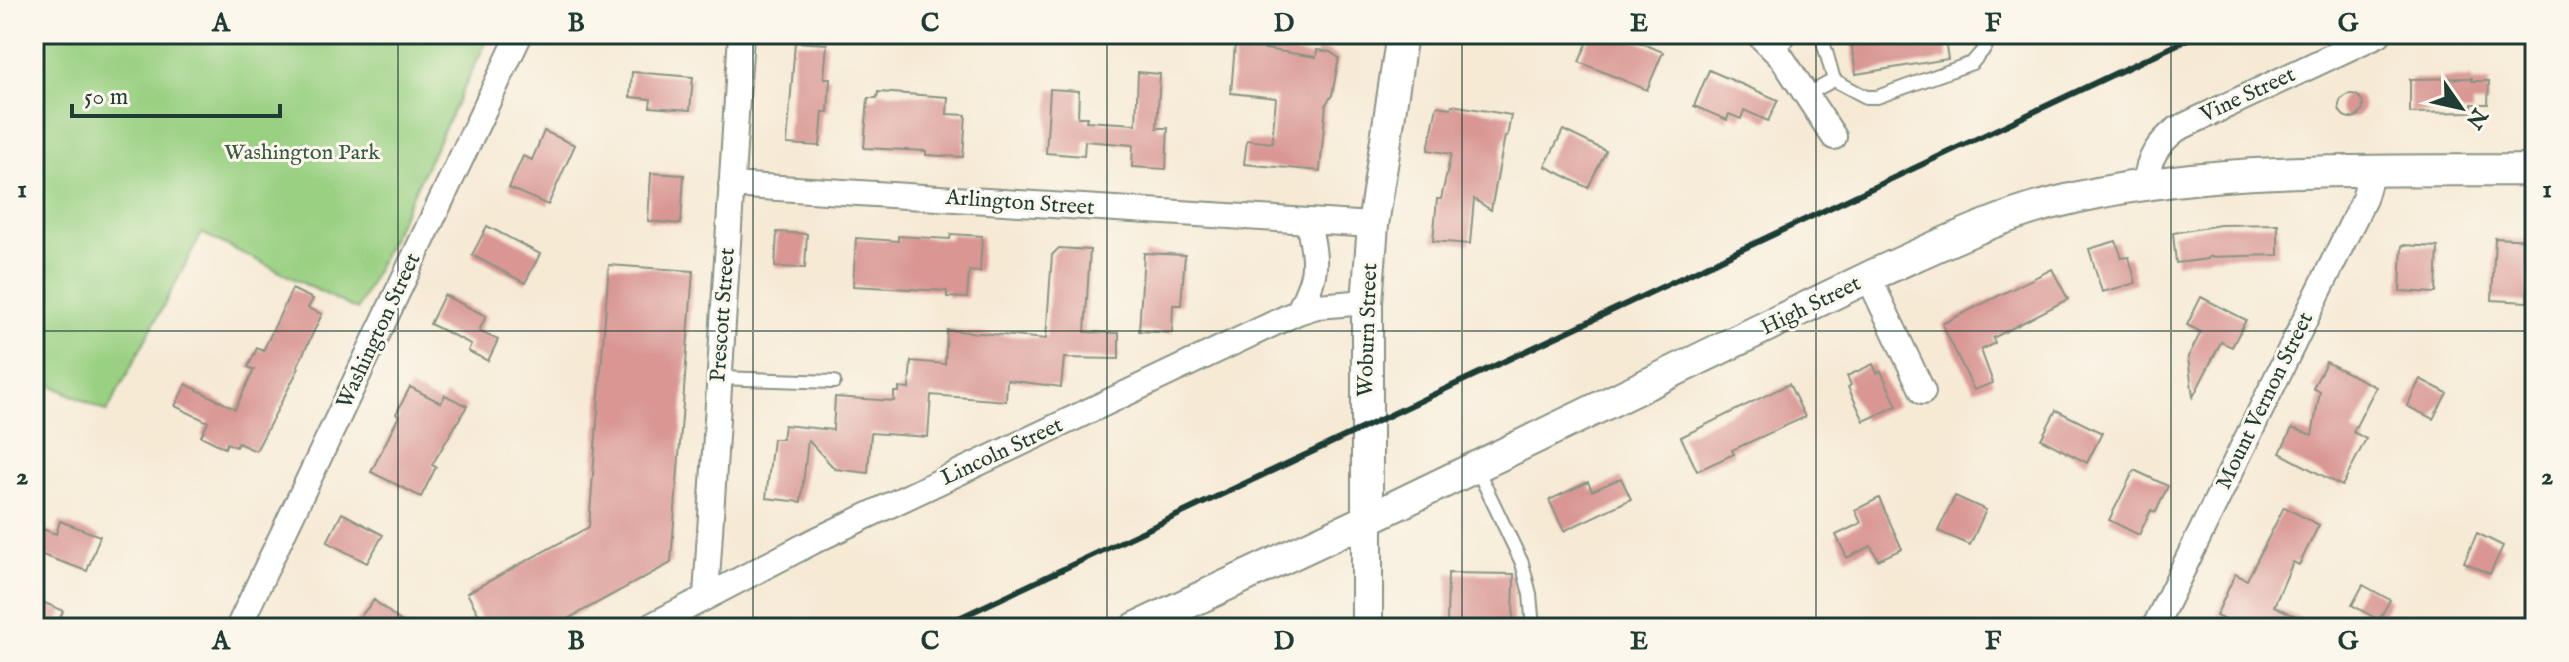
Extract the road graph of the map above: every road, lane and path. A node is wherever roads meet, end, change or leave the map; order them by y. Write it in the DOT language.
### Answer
graph roads {
  1 [pos="520,34"];
  2 [pos="741,34"];
  3 [pos="1402,34"];
  4 [pos="1758,34"];
  5 [pos="1821,34"];
  6 [pos="1990,34"];
  7 [pos="2379,34"];
  8 [pos="1785,42"];
  9 [pos="1834,80"];
  10 [pos="1806,95"];
  11 [pos="1834,137"];
  12 [pos="2535,170"];
  13 [pos="2372,172"];
  14 [pos="2145,183"];
  15 [pos="731,185"];
  16 [pos="1308,222"];
  17 [pos="1373,225"];
  18 [pos="1869,278"];
  19 [pos="1367,302"];
  20 [pos="1298,312"];
  21 [pos="719,378"];
  22 [pos="834,382"];
  23 [pos="1923,392"];
  24 [pos="1476,467"];
  25 [pos="1368,519"];
  26 [pos="706,596"];
  27 [pos="238,628"];
  28 [pos="647,628"];
  29 [pos="1135,628"];
  30 [pos="1367,628"];
  31 [pos="1533,628"];
  32 [pos="2154,628"];
  1 -- 27 [label="street, Washington Street"];
  2 -- 15 [label="street, Prescott Street"];
  3 -- 17 [label="street, Woburn Street"];
  4 -- 8 [label="street"];
  5 -- 9 [label="lane"];
  6 -- 9 [label="lane"];
  7 -- 14 [label="street, Vine Street"];
  8 -- 10 [label="street"];
  9 -- 10 [label="lane"];
  10 -- 11 [label="street"];
  12 -- 13 [label="street, High Street"];
  13 -- 14 [label="street, High Street"];
  13 -- 32 [label="street, Mount Vernon Street"];
  14 -- 18 [label="street, High Street"];
  15 -- 16 [label="street, Arlington Street"];
  15 -- 21 [label="street, Prescott Street"];
  16 -- 17 [label="street, Arlington Street"];
  16 -- 20 [label="street"];
  17 -- 19 [label="street, Woburn Street"];
  18 -- 23 [label="street"];
  18 -- 24 [label="street, High Street"];
  19 -- 20 [label="street, Lincoln Street"];
  19 -- 25 [label="street, Woburn Street"];
  20 -- 26 [label="street, Lincoln Street"];
  21 -- 22 [label="lane"];
  21 -- 26 [label="street, Prescott Street"];
  24 -- 25 [label="street, High Street"];
  24 -- 31 [label="lane"];
  25 -- 29 [label="street, High Street"];
  25 -- 30 [label="street, Woburn Street"];
  26 -- 28 [label="street, Lincoln Street"];
}
